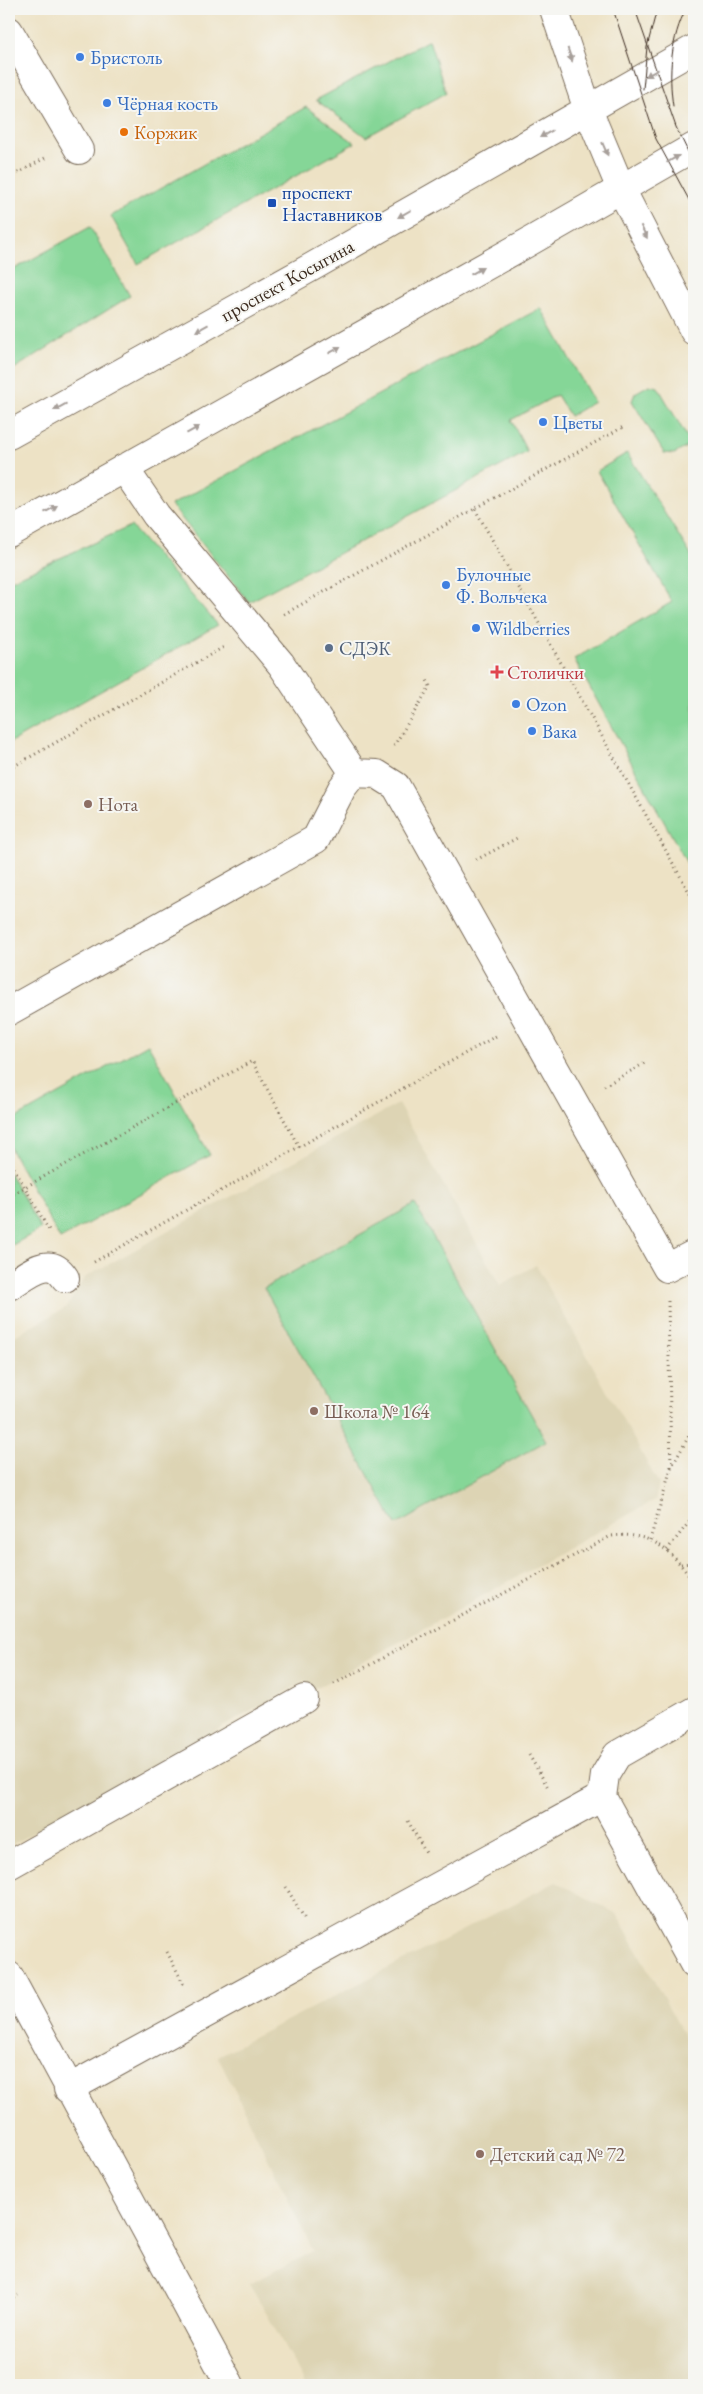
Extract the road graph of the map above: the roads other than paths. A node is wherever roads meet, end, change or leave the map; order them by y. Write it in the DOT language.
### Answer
graph roads {
  1 [pos="554,9"];
  2 [pos="9,31"];
  3 [pos="694,49"];
  4 [pos="588,110"];
  5 [pos="76,146"];
  6 [pos="694,147"];
  7 [pos="621,189"];
  8 [pos="694,331"];
  9 [pos="9,435"];
  10 [pos="124,468"];
  11 [pos="9,533"];
  12 [pos="365,773"];
  13 [pos="9,1011"];
  14 [pos="694,1254"];
  15 [pos="69,1276"];
  16 [pos="9,1286"];
  17 [pos="304,1700"];
  18 [pos="694,1712"];
  19 [pos="602,1797"];
  20 [pos="9,1865"];
  21 [pos="694,1964"];
  22 [pos="9,1976"];
  23 [pos="68,2089"];
  24 [pos="230,2385"];
  1 -- 4 [label="main road, one-way"];
  2 -- 5 [label="main road"];
  3 -- 4 [label="main road, проспект Косыгина, one-way"];
  4 -- 7 [label="main road, one-way"];
  4 -- 9 [label="main road, проспект Косыгина, one-way"];
  7 -- 6 [label="main road, one-way"];
  7 -- 8 [label="main road, one-way"];
  10 -- 7 [label="main road, one-way"];
  11 -- 10 [label="main road, one-way"];
  10 -- 12 [label="main road"];
  12 -- 13 [label="main road"];
  12 -- 14 [label="main road"];
  15 -- 16 [label="main road"];
  17 -- 20 [label="main road"];
  18 -- 19 [label="main road"];
  19 -- 21 [label="main road"];
  19 -- 23 [label="main road"];
  22 -- 23 [label="main road"];
  23 -- 24 [label="main road"];
}
